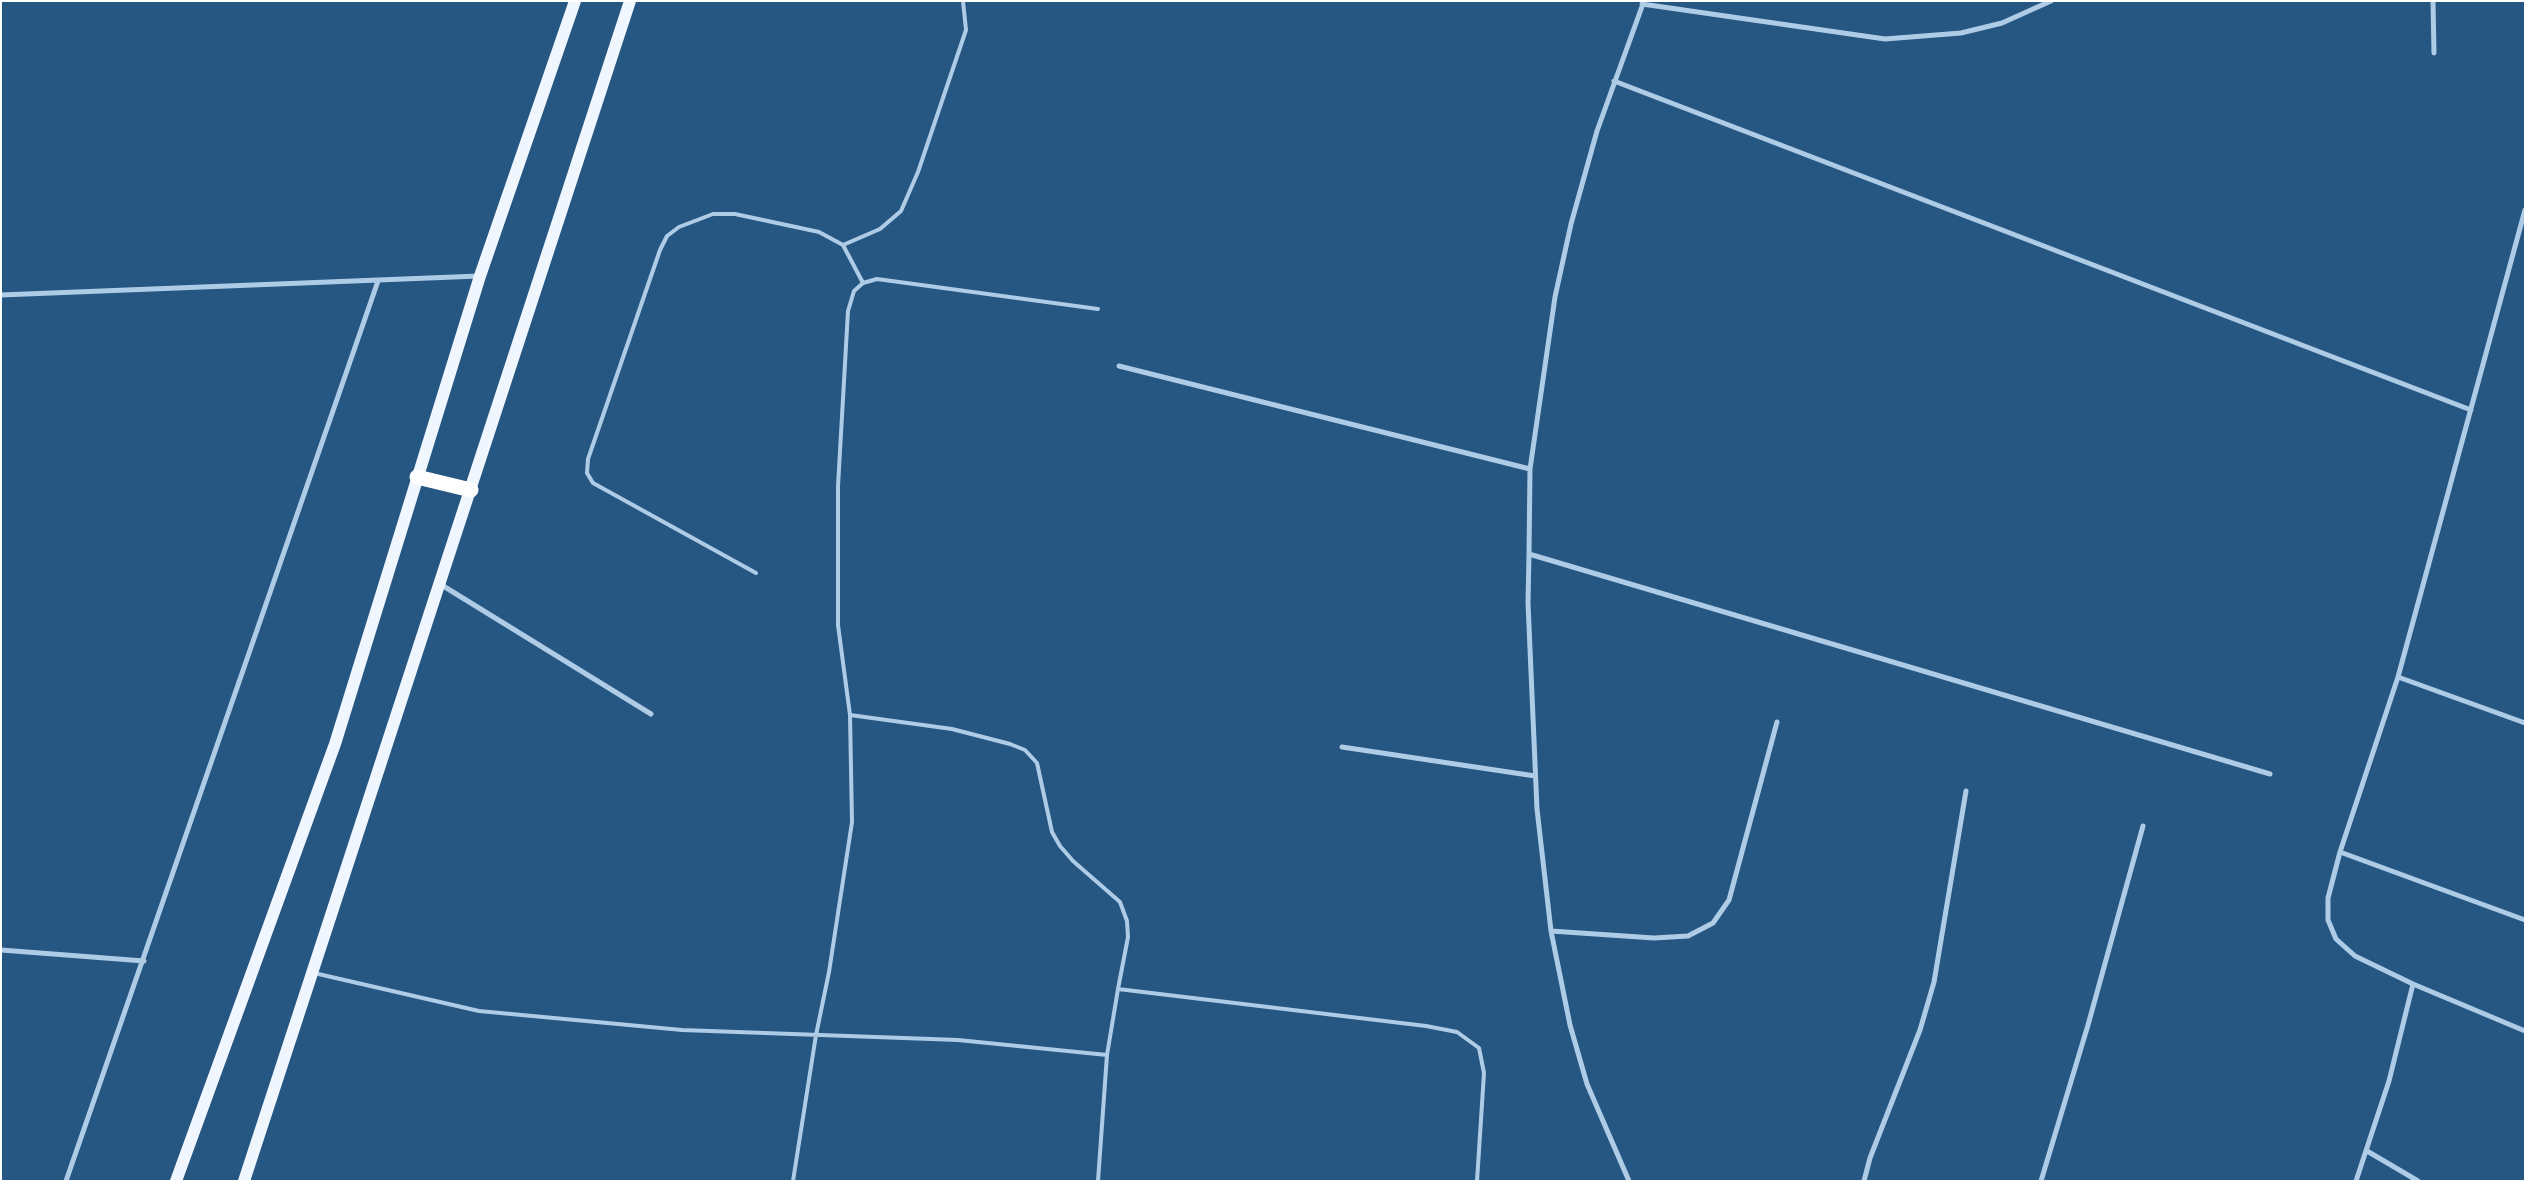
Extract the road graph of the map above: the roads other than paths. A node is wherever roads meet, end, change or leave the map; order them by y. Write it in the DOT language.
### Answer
graph roads {
  1 [pos="576,1"];
  2 [pos="630,1"];
  3 [pos="963,1"];
  4 [pos="2051,1"];
  5 [pos="2433,1"];
  6 [pos="1642,2"];
  7 [pos="2434,54"];
  8 [pos="1614,81"];
  9 [pos="2525,210"];
  10 [pos="843,244"];
  11 [pos="480,276"];
  12 [pos="378,281"];
  13 [pos="863,283"];
  14 [pos="1,295"];
  15 [pos="1098,310"];
  16 [pos="1119,366"];
  17 [pos="2471,410"];
  18 [pos="1530,469"];
  19 [pos="417,477"];
  20 [pos="471,490"];
  21 [pos="1529,554"];
  22 [pos="756,573"];
  23 [pos="440,584"];
  24 [pos="2398,677"];
  25 [pos="651,714"];
  26 [pos="850,715"];
  27 [pos="1777,722"];
  28 [pos="2525,723"];
  29 [pos="1342,747"];
  30 [pos="2270,774"];
  31 [pos="1536,776"];
  32 [pos="1966,791"];
  33 [pos="2143,826"];
  34 [pos="2340,852"];
  35 [pos="2525,920"];
  36 [pos="1551,931"];
  37 [pos="1,950"];
  38 [pos="144,962"];
  39 [pos="312,972"];
  40 [pos="2413,984"];
  41 [pos="1118,989"];
  42 [pos="2525,1031"];
  43 [pos="816,1035"];
  44 [pos="1107,1055"];
  45 [pos="2367,1151"];
  46 [pos="66,1181"];
  47 [pos="176,1181"];
  48 [pos="244,1181"];
  49 [pos="793,1181"];
  50 [pos="1098,1181"];
  51 [pos="1478,1181"];
  52 [pos="1629,1181"];
  53 [pos="1864,1181"];
  54 [pos="2041,1181"];
  55 [pos="2356,1181"];
  56 [pos="2418,1181"];
  1 -- 11 [label="main road"];
  2 -- 20 [label="main road"];
  3 -- 10 [label="lane"];
  4 -- 6 [label="street"];
  5 -- 7 [label="street"];
  6 -- 8 [label="street"];
  8 -- 17 [label="street"];
  8 -- 18 [label="street"];
  9 -- 17 [label="street"];
  10 -- 13 [label="lane"];
  10 -- 22 [label="lane"];
  11 -- 12 [label="street"];
  11 -- 19 [label="main road"];
  12 -- 14 [label="street"];
  12 -- 38 [label="street"];
  13 -- 15 [label="lane"];
  13 -- 26 [label="lane"];
  16 -- 18 [label="street"];
  17 -- 24 [label="street"];
  18 -- 21 [label="street"];
  19 -- 20 [label="highway"];
  19 -- 47 [label="main road"];
  20 -- 23 [label="main road"];
  21 -- 30 [label="street"];
  21 -- 31 [label="street"];
  23 -- 25 [label="street"];
  23 -- 39 [label="main road"];
  24 -- 28 [label="street"];
  24 -- 34 [label="street"];
  26 -- 41 [label="lane"];
  26 -- 43 [label="lane"];
  27 -- 36 [label="street"];
  29 -- 31 [label="street"];
  31 -- 36 [label="street"];
  32 -- 53 [label="street"];
  33 -- 54 [label="street"];
  34 -- 35 [label="street"];
  34 -- 40 [label="street"];
  36 -- 52 [label="street"];
  37 -- 38 [label="street"];
  38 -- 46 [label="street"];
  39 -- 43 [label="lane"];
  39 -- 48 [label="main road"];
  40 -- 42 [label="street"];
  40 -- 45 [label="street"];
  41 -- 44 [label="lane"];
  41 -- 51 [label="lane"];
  43 -- 44 [label="lane"];
  43 -- 49 [label="lane"];
  44 -- 50 [label="lane"];
  45 -- 55 [label="street"];
  45 -- 56 [label="street"];
}
